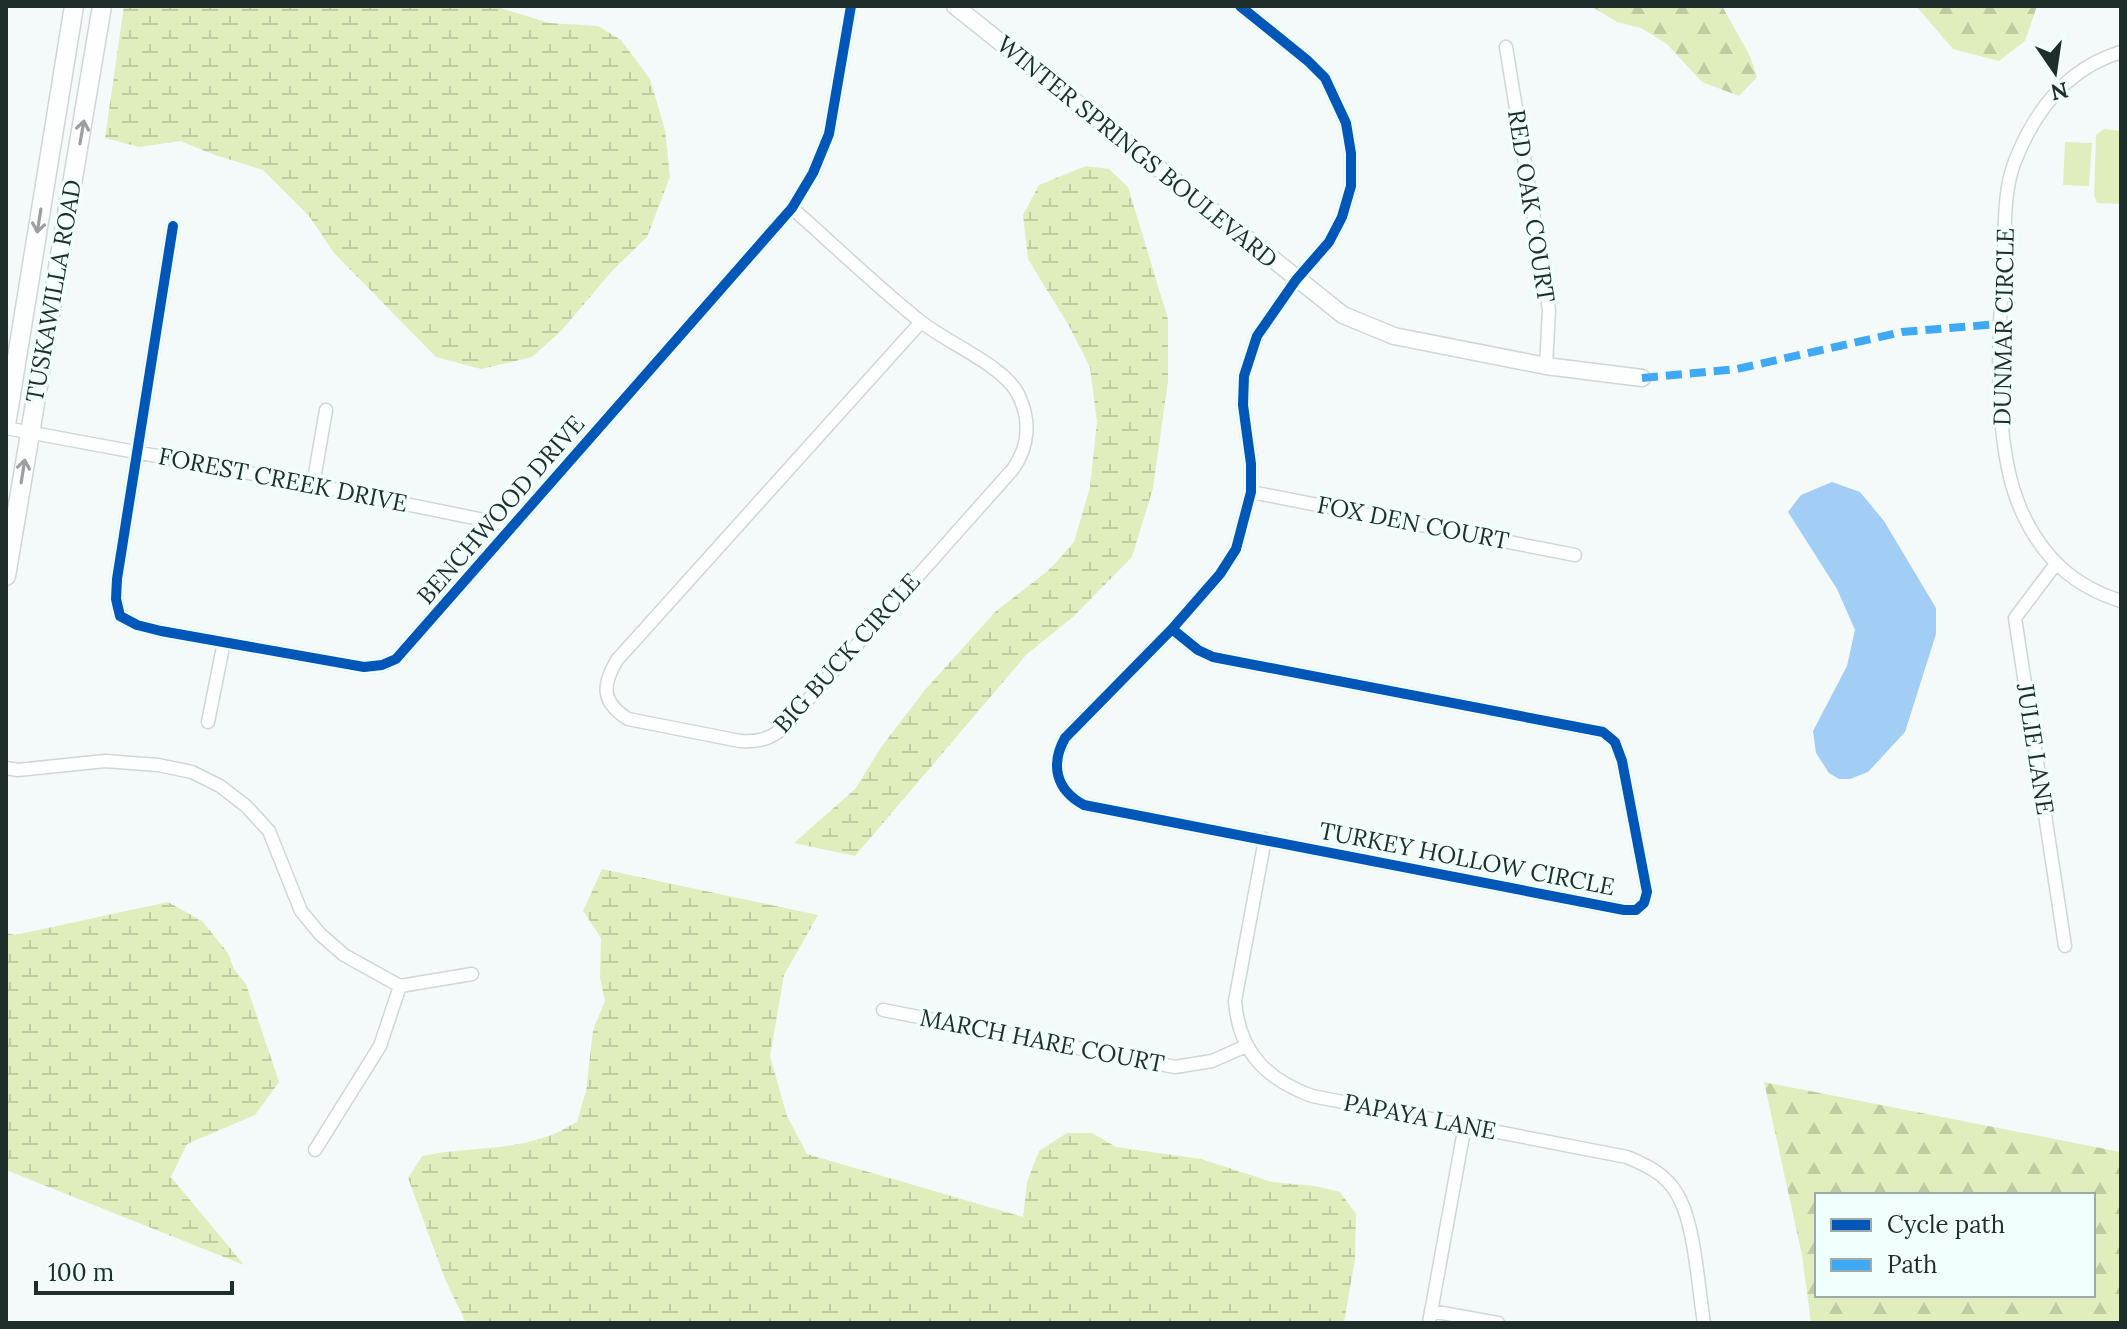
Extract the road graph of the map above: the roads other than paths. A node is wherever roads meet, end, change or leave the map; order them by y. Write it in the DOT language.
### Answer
graph roads {
  1 [pos="74,6"];
  2 [pos="102,6"];
  3 [pos="851,6"];
  4 [pos="955,6"];
  5 [pos="1240,6"];
  6 [pos="1506,47"];
  7 [pos="2121,52"];
  8 [pos="792,208"];
  9 [pos="173,226"];
  10 [pos="1296,280"];
  11 [pos="921,322"];
  12 [pos="1546,366"];
  13 [pos="1642,378"];
  14 [pos="326,410"];
  15 [pos="6,426"];
  16 [pos="29,432"];
  17 [pos="138,452"];
  18 [pos="313,485"];
  19 [pos="1251,492"];
  20 [pos="513,526"];
  21 [pos="1575,555"];
  22 [pos="2055,565"];
  23 [pos="6,576"];
  24 [pos="2121,601"];
  25 [pos="1172,629"];
  26 [pos="224,642"];
  27 [pos="208,722"];
  28 [pos="6,768"];
  29 [pos="1265,839"];
  30 [pos="2065,946"];
  31 [pos="472,974"];
  32 [pos="400,986"];
  33 [pos="883,1010"];
  34 [pos="1246,1046"];
  35 [pos="1465,1125"];
  36 [pos="315,1150"];
  37 [pos="1430,1317"];
  38 [pos="1498,1323"];
  39 [pos="1704,1323"];
  1 -- 15 [label="main road, TUSKAWILLA ROAD, one-way"];
  16 -- 2 [label="main road, TUSKAWILLA ROAD, one-way"];
  3 -- 8 [label="street, BENCHWOOD DRIVE"];
  4 -- 10 [label="street, WINTER SPRINGS BOULEVARD"];
  5 -- 10 [label="street"];
  6 -- 12 [label="street, RED OAK COURT"];
  7 -- 22 [label="street, DUNMAR CIRCLE"];
  8 -- 11 [label="street, BIG BUCK CIRCLE"];
  8 -- 20 [label="street, BENCHWOOD DRIVE"];
  9 -- 17 [label="street"];
  10 -- 12 [label="street, WINTER SPRINGS BOULEVARD"];
  10 -- 19 [label="street"];
  11 -- 11 [label="street, BIG BUCK CIRCLE"];
  12 -- 13 [label="street, WINTER SPRINGS BOULEVARD"];
  14 -- 18 [label="street"];
  15 -- 16 [label="street, FOREST CREEK DRIVE"];
  16 -- 17 [label="street, FOREST CREEK DRIVE"];
  23 -- 16 [label="main road, TUSKAWILLA ROAD, one-way"];
  17 -- 18 [label="street, FOREST CREEK DRIVE"];
  17 -- 26 [label="street, BENCHWOOD DRIVE"];
  18 -- 20 [label="street, FOREST CREEK DRIVE"];
  19 -- 21 [label="street, FOX DEN COURT"];
  19 -- 25 [label="street"];
  20 -- 26 [label="street, BENCHWOOD DRIVE"];
  22 -- 24 [label="street, DUNMAR CIRCLE"];
  22 -- 30 [label="street, JULIE LANE"];
  25 -- 29 [label="street, TURKEY HOLLOW CIRCLE"];
  25 -- 29 [label="street, TURKEY HOLLOW CIRCLE"];
  26 -- 27 [label="street"];
  28 -- 32 [label="street"];
  29 -- 34 [label="street, PAPAYA LANE"];
  31 -- 32 [label="street"];
  32 -- 36 [label="street"];
  33 -- 34 [label="street, MARCH HARE COURT"];
  34 -- 35 [label="street, PAPAYA LANE"];
  35 -- 37 [label="street"];
  35 -- 39 [label="street, PAPAYA LANE"];
  37 -- 38 [label="street"];
}
